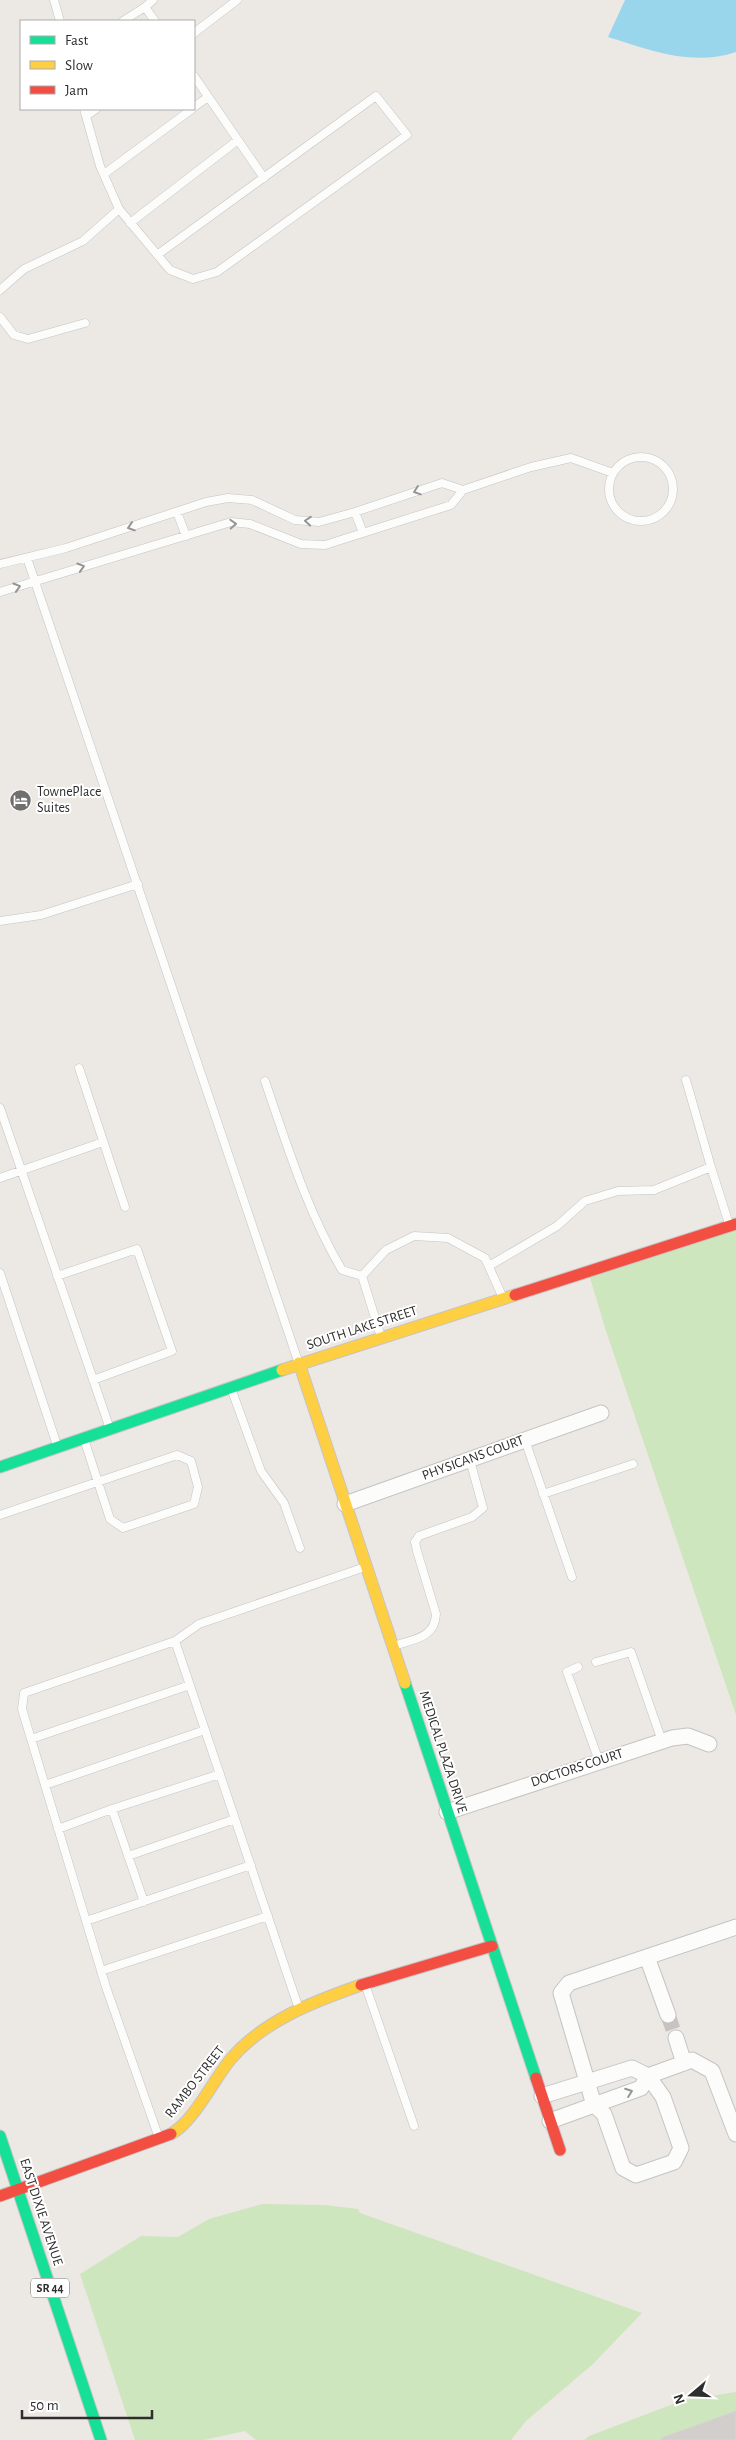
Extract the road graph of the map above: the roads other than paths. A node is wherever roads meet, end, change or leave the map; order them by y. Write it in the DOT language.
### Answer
graph roads {
  1 [pos="54,0"];
  2 [pos="153,0"];
  3 [pos="237,0"];
  4 [pos="145,7"];
  5 [pos="60,20"];
  6 [pos="125,20"];
  7 [pos="154,20"];
  8 [pos="195,32"];
  9 [pos="195,78"];
  10 [pos="208,97"];
  11 [pos="195,107"];
  12 [pos="190,110"];
  13 [pos="85,113"];
  14 [pos="238,140"];
  15 [pos="104,174"];
  16 [pos="264,178"];
  17 [pos="119,209"];
  18 [pos="130,223"];
  19 [pos="157,255"];
  20 [pos="0,290"];
  21 [pos="0,317"];
  22 [pos="85,323"];
  23 [pos="613,473"];
  24 [pos="463,490"];
  25 [pos="177,512"];
  26 [pos="356,512"];
  27 [pos="363,533"];
  28 [pos="186,536"];
  29 [pos="27,558"];
  30 [pos="0,564"];
  31 [pos="35,581"];
  32 [pos="0,592"];
  33 [pos="138,884"];
  34 [pos="0,921"];
  35 [pos="79,1068"];
  36 [pos="686,1080"];
  37 [pos="265,1081"];
  38 [pos="0,1108"];
  39 [pos="103,1142"];
  40 [pos="711,1167"];
  41 [pos="22,1171"];
  42 [pos="0,1178"];
  43 [pos="125,1207"];
  44 [pos="733,1225"];
  45 [pos="489,1266"];
  46 [pos="0,1273"];
  47 [pos="57,1276"];
  48 [pos="362,1276"];
  49 [pos="504,1298"];
  50 [pos="381,1337"];
  51 [pos="299,1364"];
  52 [pos="93,1380"];
  53 [pos="231,1386"];
  54 [pos="601,1413"];
  55 [pos="109,1428"];
  56 [pos="83,1437"];
  57 [pos="524,1440"];
  58 [pos="58,1446"];
  59 [pos="470,1460"];
  60 [pos="1,1464"];
  61 [pos="633,1464"];
  62 [pos="97,1480"];
  63 [pos="543,1494"];
  64 [pos="345,1504"];
  65 [pos="0,1515"];
  66 [pos="300,1548"];
  67 [pos="366,1567"];
  68 [pos="572,1577"];
  69 [pos="175,1641"];
  70 [pos="392,1647"];
  71 [pos="596,1662"];
  72 [pos="578,1667"];
  73 [pos="190,1685"];
  74 [pos="205,1730"];
  75 [pos="31,1738"];
  76 [pos="662,1741"];
  77 [pos="709,1744"];
  78 [pos="599,1761"];
  79 [pos="220,1774"];
  80 [pos="45,1785"];
  81 [pos="112,1810"];
  82 [pos="447,1812"];
  83 [pos="235,1819"];
  84 [pos="58,1829"];
  85 [pos="128,1856"];
  86 [pos="250,1865"];
  87 [pos="144,1902"];
  88 [pos="268,1916"];
  89 [pos="86,1921"];
  90 [pos="736,1927"];
  91 [pos="492,1946"];
  92 [pos="647,1957"];
  93 [pos="101,1971"];
  94 [pos="366,1984"];
  95 [pos="300,2011"];
  96 [pos="668,2015"];
  97 [pos="676,2038"];
  98 [pos="684,2063"];
  99 [pos="648,2076"];
  100 [pos="588,2082"];
  101 [pos="542,2096"];
  102 [pos="594,2105"];
  103 [pos="550,2121"];
  104 [pos="414,2126"];
  105 [pos="736,2134"];
  106 [pos="0,2136"];
  107 [pos="159,2140"];
  108 [pos="560,2150"];
  109 [pos="18,2190"];
  110 [pos="0,2196"];
  111 [pos="101,2440"];
  1 -- 5 [label="lane"];
  2 -- 4 [label="lane"];
  3 -- 8 [label="lane"];
  4 -- 6 [label="lane"];
  4 -- 7 [label="lane"];
  9 -- 10 [label="lane"];
  10 -- 11 [label="lane"];
  10 -- 14 [label="lane"];
  12 -- 15 [label="lane"];
  13 -- 15 [label="lane"];
  14 -- 16 [label="lane"];
  14 -- 18 [label="lane"];
  15 -- 17 [label="lane"];
  16 -- 19 [label="lane"];
  16 -- 19 [label="lane"];
  17 -- 18 [label="lane"];
  17 -- 20 [label="lane"];
  18 -- 19 [label="lane"];
  21 -- 22 [label="lane"];
  23 -- 23 [label="lane"];
  23 -- 24 [label="lane"];
  24 -- 26 [label="lane, one-way"];
  24 -- 27 [label="lane"];
  26 -- 25 [label="lane, one-way"];
  25 -- 28 [label="lane"];
  25 -- 29 [label="lane, one-way"];
  26 -- 27 [label="lane"];
  28 -- 27 [label="lane, one-way"];
  31 -- 28 [label="lane, one-way"];
  29 -- 30 [label="lane"];
  29 -- 31 [label="lane"];
  32 -- 31 [label="lane, one-way"];
  31 -- 33 [label="lane"];
  33 -- 34 [label="lane"];
  33 -- 51 [label="lane"];
  35 -- 39 [label="lane"];
  36 -- 40 [label="lane"];
  37 -- 48 [label="lane"];
  38 -- 41 [label="lane"];
  39 -- 41 [label="lane"];
  39 -- 43 [label="lane"];
  40 -- 44 [label="lane"];
  40 -- 45 [label="lane"];
  41 -- 42 [label="lane"];
  41 -- 47 [label="lane"];
  44 -- 49 [label="street, SOUTH LAKE STREET"];
  45 -- 48 [label="lane"];
  45 -- 49 [label="lane"];
  46 -- 58 [label="lane"];
  47 -- 52 [label="lane"];
  47 -- 52 [label="lane"];
  48 -- 50 [label="lane"];
  49 -- 50 [label="street, SOUTH LAKE STREET"];
  50 -- 51 [label="street, SOUTH LAKE STREET"];
  51 -- 53 [label="street, SOUTH LAKE STREET"];
  51 -- 64 [label="street, MEDICAL PLAZA DRIVE"];
  52 -- 55 [label="lane"];
  53 -- 55 [label="street, SOUTH LAKE STREET"];
  53 -- 66 [label="lane"];
  54 -- 57 [label="street, PHYSICANS COURT"];
  55 -- 56 [label="street, SOUTH LAKE STREET"];
  56 -- 58 [label="street, SOUTH LAKE STREET"];
  56 -- 62 [label="lane"];
  57 -- 59 [label="street, PHYSICANS COURT"];
  57 -- 63 [label="lane"];
  58 -- 60 [label="street, SOUTH LAKE STREET"];
  59 -- 64 [label="street, PHYSICANS COURT"];
  59 -- 70 [label="lane"];
  61 -- 63 [label="lane"];
  62 -- 62 [label="lane"];
  62 -- 65 [label="lane"];
  63 -- 68 [label="lane"];
  64 -- 67 [label="street, MEDICAL PLAZA DRIVE"];
  67 -- 69 [label="lane"];
  67 -- 70 [label="street, MEDICAL PLAZA DRIVE"];
  69 -- 73 [label="lane"];
  69 -- 75 [label="lane"];
  70 -- 82 [label="street, MEDICAL PLAZA DRIVE"];
  71 -- 76 [label="lane"];
  72 -- 78 [label="lane"];
  73 -- 74 [label="lane"];
  73 -- 75 [label="lane"];
  74 -- 79 [label="lane"];
  74 -- 80 [label="lane"];
  75 -- 80 [label="lane"];
  76 -- 77 [label="street, DOCTORS COURT"];
  76 -- 78 [label="street, DOCTORS COURT"];
  78 -- 82 [label="street, DOCTORS COURT"];
  79 -- 81 [label="lane"];
  79 -- 83 [label="lane"];
  80 -- 84 [label="lane"];
  81 -- 84 [label="lane"];
  81 -- 85 [label="lane"];
  82 -- 91 [label="street, MEDICAL PLAZA DRIVE"];
  83 -- 85 [label="lane"];
  83 -- 86 [label="lane"];
  84 -- 89 [label="lane"];
  85 -- 87 [label="lane"];
  86 -- 87 [label="lane"];
  86 -- 88 [label="lane"];
  87 -- 89 [label="lane"];
  88 -- 93 [label="lane"];
  88 -- 95 [label="lane"];
  89 -- 93 [label="lane"];
  90 -- 92 [label="street"];
  91 -- 94 [label="street, RAMBO STREET"];
  91 -- 101 [label="street, MEDICAL PLAZA DRIVE"];
  92 -- 96 [label="street"];
  92 -- 100 [label="street"];
  93 -- 107 [label="lane"];
  94 -- 95 [label="street, RAMBO STREET"];
  94 -- 104 [label="lane"];
  95 -- 107 [label="street, RAMBO STREET"];
  97 -- 98 [label="street"];
  98 -- 99 [label="street"];
  98 -- 105 [label="street"];
  99 -- 100 [label="street"];
  102 -- 99 [label="street, one-way"];
  99 -- 102 [label="street"];
  100 -- 101 [label="street"];
  100 -- 102 [label="street"];
  101 -- 103 [label="street, MEDICAL PLAZA DRIVE"];
  102 -- 103 [label="street"];
  103 -- 108 [label="street, MEDICAL PLAZA DRIVE"];
  106 -- 109 [label="street, EAST DIXIE AVENUE / SR 44"];
  107 -- 109 [label="street, RAMBO STREET"];
  109 -- 110 [label="street, RAMBO STREET"];
  109 -- 111 [label="street, EAST DIXIE AVENUE / SR 44"];
}
